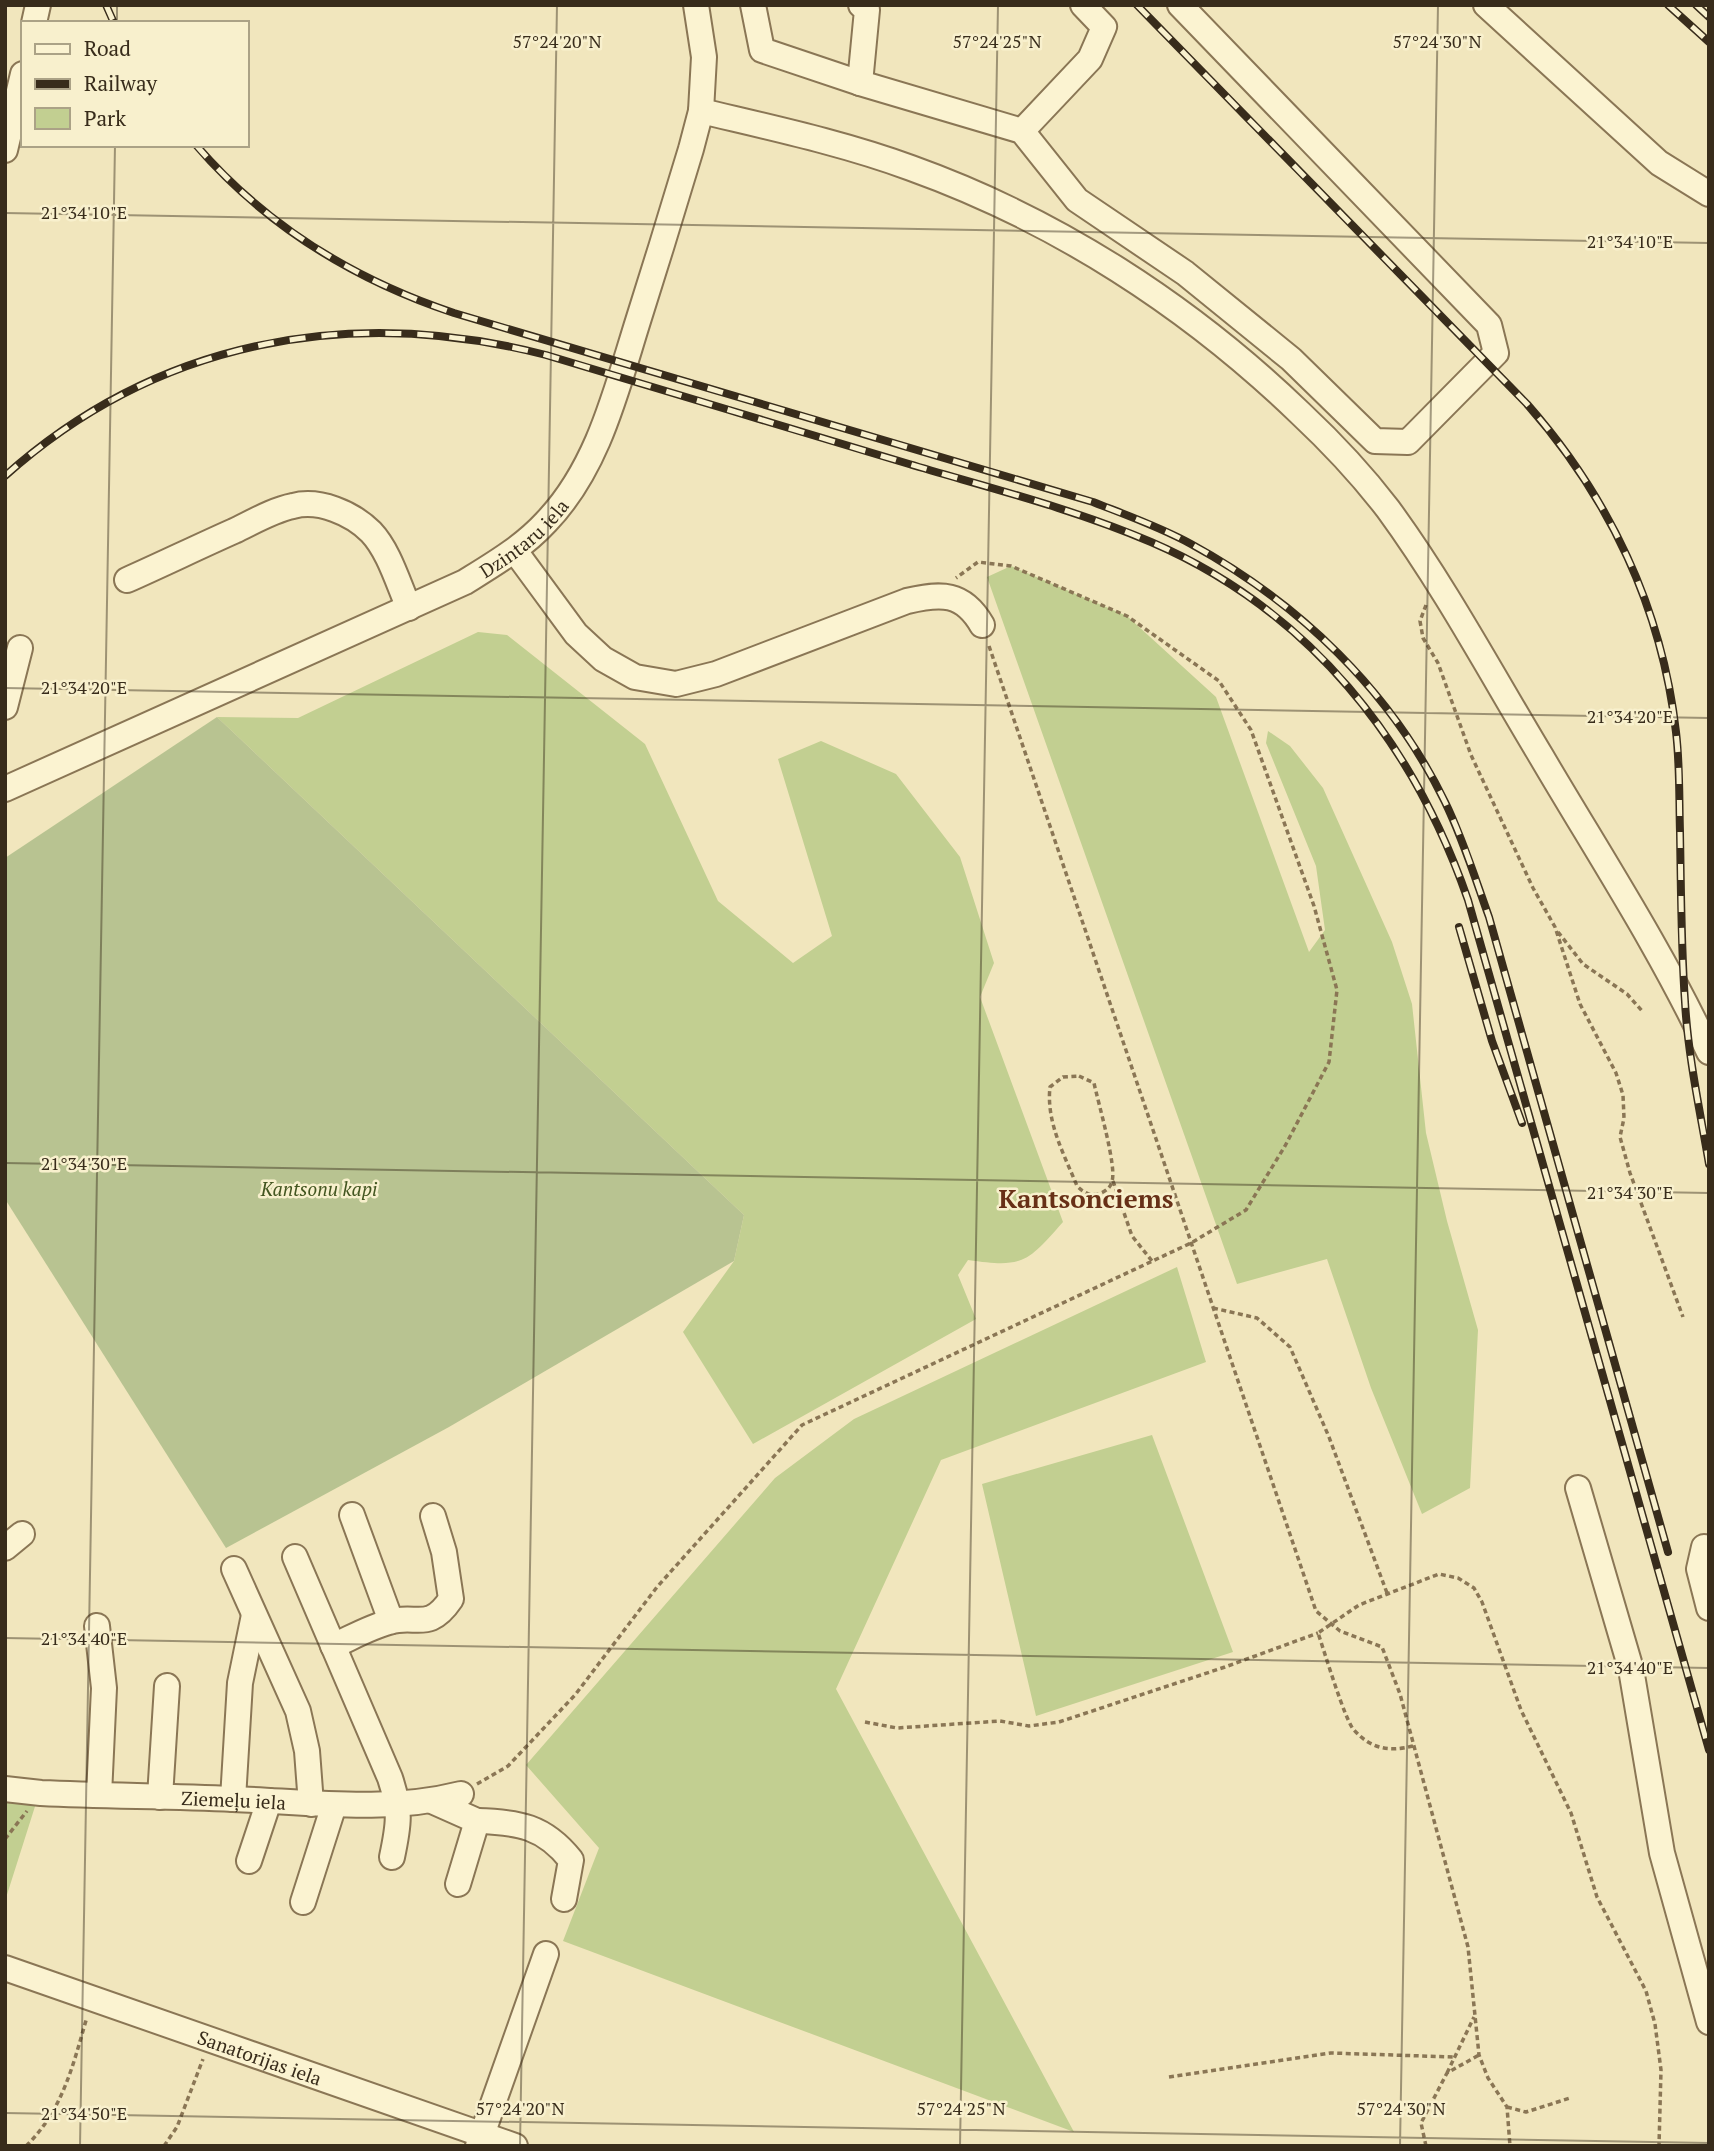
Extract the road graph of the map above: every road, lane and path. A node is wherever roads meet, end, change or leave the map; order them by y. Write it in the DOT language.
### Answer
graph roads {
  1 [pos="696,5"];
  2 [pos="753,5"];
  3 [pos="861,5"];
  4 [pos="1083,5"];
  5 [pos="1180,5"];
  6 [pos="1486,5"];
  7 [pos="21,82"];
  8 [pos="860,83"];
  9 [pos="701,111"];
  10 [pos="1022,131"];
  11 [pos="5,150"];
  12 [pos="1709,194"];
  13 [pos="515,551"];
  14 [pos="127,580"];
  15 [pos="1440,586"];
  16 [pos="935,595"];
  17 [pos="409,608"];
  18 [pos="982,625"];
  19 [pos="20,648"];
  20 [pos="5,707"];
  21 [pos="5,789"];
  22 [pos="1555,927"];
  23 [pos="1643,1012"];
  24 [pos="1709,1052"];
  25 [pos="1113,1181"];
  26 [pos="1191,1243"];
  27 [pos="1152,1261"];
  28 [pos="1213,1308"];
  29 [pos="1683,1317"];
  30 [pos="1578,1488"];
  31 [pos="352,1515"];
  32 [pos="433,1516"];
  33 [pos="1704,1547"];
  34 [pos="295,1558"];
  35 [pos="234,1569"];
  36 [pos="1387,1593"];
  37 [pos="1709,1608"];
  38 [pos="254,1615"];
  39 [pos="391,1621"];
  40 [pos="1331,1624"];
  41 [pos="97,1626"];
  42 [pos="1318,1633"];
  43 [pos="333,1646"];
  44 [pos="167,1686"];
  45 [pos="865,1722"];
  46 [pos="1414,1746"];
  47 [pos="5,1789"];
  48 [pos="41,1793"];
  49 [pos="461,1794"];
  50 [pos="99,1795"];
  51 [pos="160,1797"];
  52 [pos="233,1799"];
  53 [pos="269,1801"];
  54 [pos="432,1801"];
  55 [pos="322,1804"];
  56 [pos="398,1804"];
  57 [pos="477,1821"];
  58 [pos="5,1839"];
  59 [pos="392,1857"];
  60 [pos="249,1861"];
  61 [pos="458,1884"];
  62 [pos="564,1899"];
  63 [pos="303,1902"];
  64 [pos="546,1954"];
  65 [pos="5,1968"];
  66 [pos="1475,2015"];
  67 [pos="87,2016"];
  68 [pos="1709,2022"];
  69 [pos="1479,2055"];
  70 [pos="204,2057"];
  71 [pos="1454,2057"];
  72 [pos="1447,2073"];
  73 [pos="1169,2077"];
  74 [pos="1570,2098"];
  75 [pos="1507,2107"];
  76 [pos="480,2140"];
  77 [pos="26,2146"];
  78 [pos="164,2146"];
  79 [pos="515,2146"];
  80 [pos="1426,2146"];
  81 [pos="1510,2146"];
  82 [pos="1659,2146"];
  1 -- 9 [label="street, Dzintaru iela"];
  2 -- 8 [label="street"];
  3 -- 8 [label="street"];
  4 -- 10 [label="street"];
  5 -- 10 [label="street"];
  6 -- 12 [label="street"];
  7 -- 11 [label="street"];
  8 -- 10 [label="street"];
  9 -- 13 [label="street, Dzintaru iela"];
  9 -- 15 [label="street"];
  13 -- 16 [label="street"];
  13 -- 17 [label="street, Dzintaru iela"];
  14 -- 17 [label="street"];
  15 -- 22 [label="path"];
  15 -- 24 [label="street"];
  16 -- 18 [label="street"];
  16 -- 26 [label="path"];
  17 -- 21 [label="street, Dzintaru iela"];
  18 -- 26 [label="path"];
  19 -- 20 [label="street"];
  22 -- 23 [label="path"];
  22 -- 29 [label="path"];
  25 -- 25 [label="path"];
  25 -- 27 [label="path"];
  26 -- 27 [label="path"];
  26 -- 28 [label="path"];
  27 -- 49 [label="path"];
  28 -- 36 [label="path"];
  28 -- 40 [label="path"];
  30 -- 68 [label="street"];
  31 -- 39 [label="street"];
  32 -- 39 [label="street"];
  33 -- 37 [label="street"];
  34 -- 43 [label="street"];
  35 -- 38 [label="street"];
  36 -- 40 [label="path"];
  36 -- 82 [label="path"];
  38 -- 52 [label="street"];
  38 -- 55 [label="street"];
  39 -- 43 [label="street"];
  40 -- 42 [label="path"];
  40 -- 46 [label="path"];
  41 -- 50 [label="street"];
  42 -- 45 [label="path"];
  42 -- 46 [label="path"];
  43 -- 56 [label="street"];
  44 -- 51 [label="street"];
  46 -- 66 [label="path"];
  47 -- 48 [label="street, Ziemeļu iela"];
  48 -- 50 [label="street, Ziemeļu iela"];
  48 -- 58 [label="path"];
  49 -- 54 [label="street, Ziemeļu iela"];
  50 -- 51 [label="street, Ziemeļu iela"];
  51 -- 52 [label="street, Ziemeļu iela"];
  52 -- 53 [label="street, Ziemeļu iela"];
  53 -- 55 [label="street, Ziemeļu iela"];
  53 -- 60 [label="street"];
  54 -- 56 [label="street, Ziemeļu iela"];
  54 -- 57 [label="street"];
  55 -- 56 [label="street, Ziemeļu iela"];
  55 -- 63 [label="street"];
  56 -- 59 [label="street"];
  57 -- 61 [label="street"];
  57 -- 62 [label="street"];
  64 -- 76 [label="street"];
  65 -- 76 [label="street, Sanatorijas iela"];
  66 -- 69 [label="path"];
  66 -- 71 [label="path"];
  67 -- 77 [label="path"];
  69 -- 72 [label="path"];
  69 -- 75 [label="path"];
  70 -- 78 [label="path"];
  71 -- 72 [label="path"];
  71 -- 73 [label="path"];
  72 -- 80 [label="path"];
  74 -- 75 [label="path"];
  75 -- 81 [label="path"];
  76 -- 79 [label="street, Sanatorijas iela"];
}
